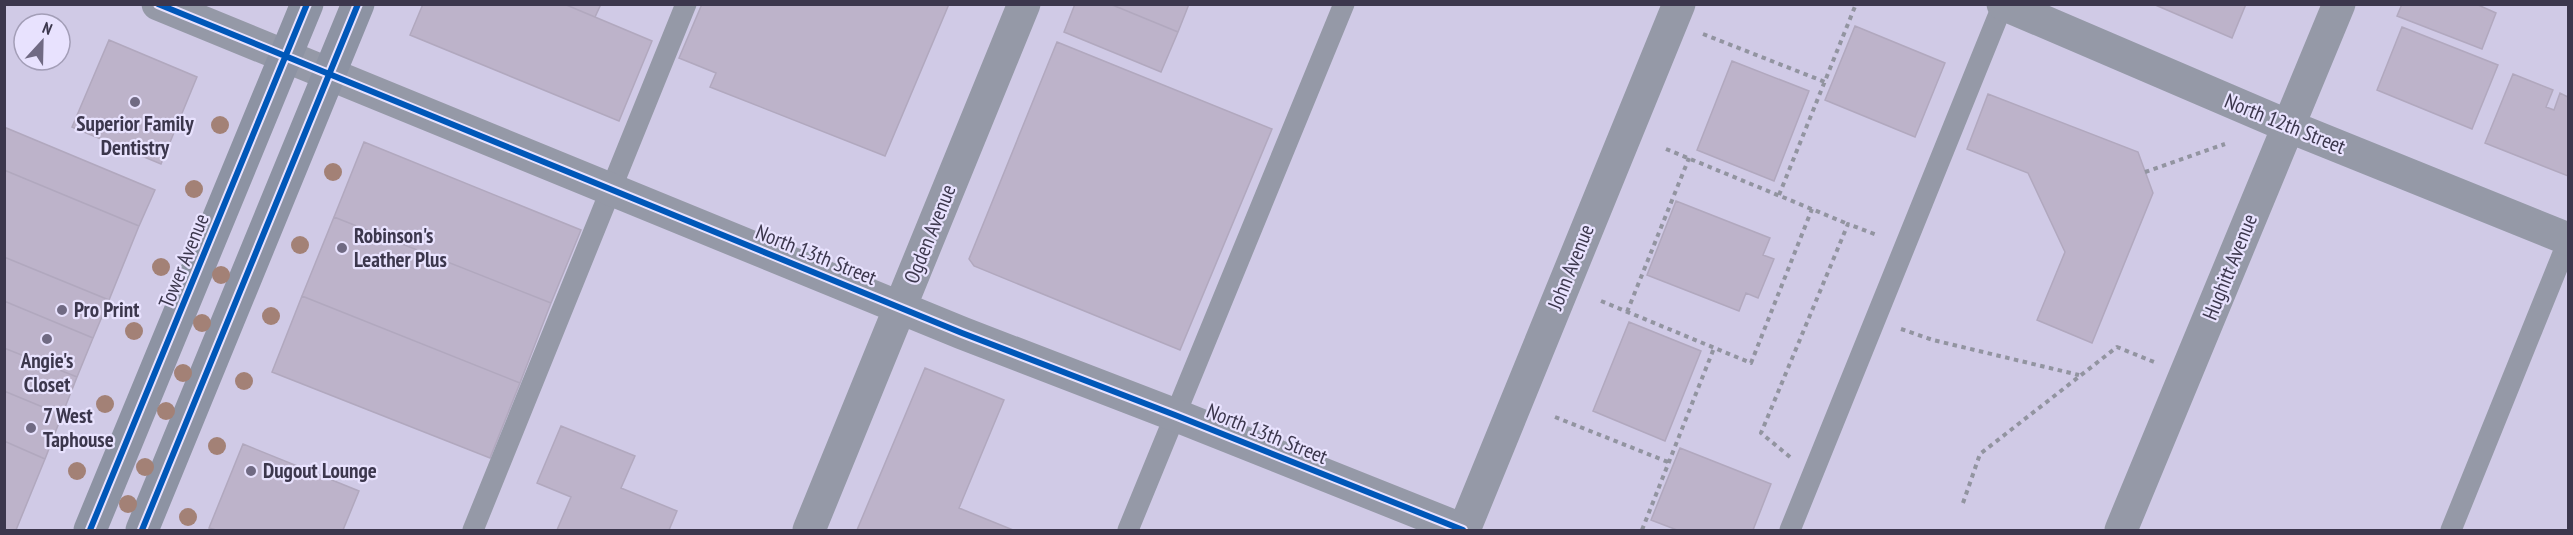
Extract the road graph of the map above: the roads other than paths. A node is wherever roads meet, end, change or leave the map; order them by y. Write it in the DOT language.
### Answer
graph roads {
  1 [pos="158,4"];
  2 [pos="307,4"];
  3 [pos="358,4"];
  4 [pos="686,4"];
  5 [pos="1023,4"];
  6 [pos="1344,4"];
  7 [pos="2003,4"];
  8 [pos="2339,4"];
  9 [pos="1676,13"];
  10 [pos="286,57"];
  11 [pos="329,74"];
  12 [pos="2288,126"];
  13 [pos="612,190"];
  14 [pos="2568,240"];
  15 [pos="899,307"];
  16 [pos="1175,415"];
  17 [pos="90,531"];
  18 [pos="142,531"];
  19 [pos="473,531"];
  20 [pos="809,531"];
  21 [pos="1128,531"];
  22 [pos="1464,531"];
  23 [pos="1790,531"];
  24 [pos="2121,531"];
  25 [pos="2451,531"];
  1 -- 10 [label="street, North 13th Street"];
  2 -- 10 [label="main road, Tower Avenue"];
  3 -- 11 [label="main road"];
  4 -- 13 [label="lane"];
  5 -- 15 [label="street, Ogden Avenue"];
  6 -- 16 [label="lane"];
  7 -- 12 [label="street, North 12th Street"];
  7 -- 23 [label="lane"];
  8 -- 12 [label="street, Hughitt Avenue"];
  9 -- 22 [label="street, John Avenue"];
  10 -- 11 [label="street, North 13th Street"];
  10 -- 17 [label="main road, Tower Avenue"];
  11 -- 13 [label="street, North 13th Street"];
  11 -- 18 [label="main road"];
  12 -- 14 [label="street, North 12th Street"];
  12 -- 24 [label="street, Hughitt Avenue"];
  13 -- 15 [label="street, North 13th Street"];
  13 -- 19 [label="lane"];
  14 -- 25 [label="lane"];
  15 -- 16 [label="street, North 13th Street"];
  15 -- 20 [label="street, Ogden Avenue"];
  16 -- 21 [label="lane"];
  16 -- 22 [label="street, North 13th Street"];
}
